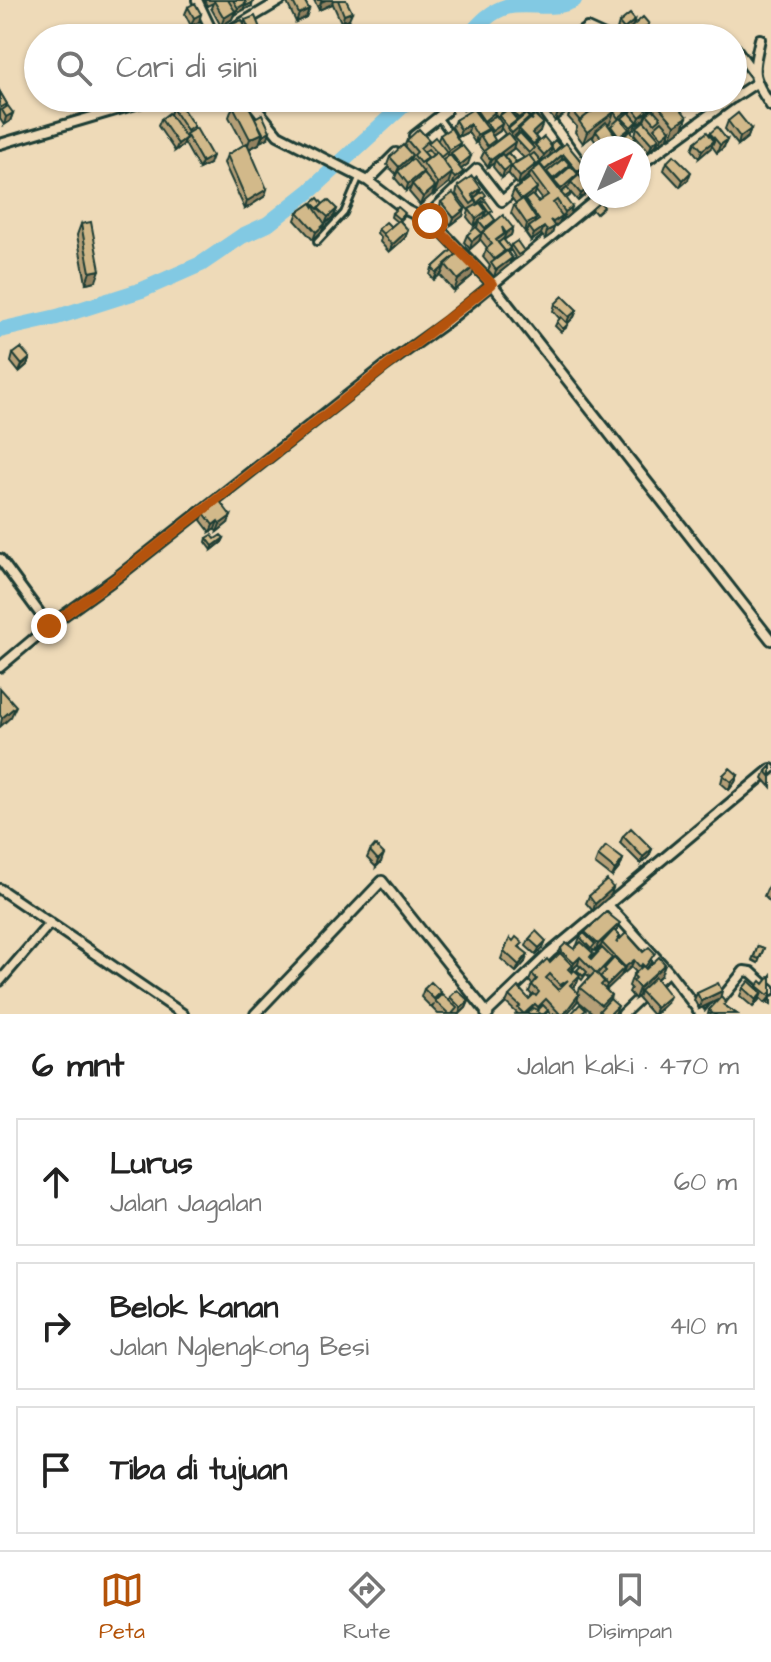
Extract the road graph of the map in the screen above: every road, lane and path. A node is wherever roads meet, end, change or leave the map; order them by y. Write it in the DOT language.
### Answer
graph roads {
  1 [pos="197,0"];
  2 [pos="281,0"];
  3 [pos="209,24"];
  4 [pos="240,24"];
  5 [pos="760,39"];
  6 [pos="747,64"];
  7 [pos="753,72"];
  8 [pos="756,83"];
  9 [pos="747,89"];
  10 [pos="771,106"];
  11 [pos="109,112"];
  12 [pos="259,112"];
  13 [pos="547,112"];
  14 [pos="712,112"];
  15 [pos="442,114"];
  16 [pos="679,119"];
  17 [pos="687,129"];
  18 [pos="454,138"];
  19 [pos="409,141"];
  20 [pos="0,144"];
  21 [pos="567,144"];
  22 [pos="399,151"];
  23 [pos="556,153"];
  24 [pos="651,157"];
  25 [pos="469,159"];
  26 [pos="579,160"];
  27 [pos="545,163"];
  28 [pos="477,169"];
  29 [pos="363,179"];
  30 [pos="585,208"];
  31 [pos="425,218"];
  32 [pos="317,242"];
  33 [pos="492,284"];
  34 [pos="0,559"];
  35 [pos="49,626"];
  36 [pos="771,640"];
  37 [pos="0,667"];
  38 [pos="771,769"];
  39 [pos="0,889"];
  40 [pos="607,904"];
  41 [pos="50,923"];
  42 [pos="540,962"];
  43 [pos="668,971"];
  44 [pos="550,972"];
  45 [pos="0,981"];
  46 [pos="559,982"];
  47 [pos="771,990"];
  48 [pos="183,1014"];
  49 [pos="255,1014"];
  50 [pos="487,1014"];
  51 [pos="572,1014"];
  52 [pos="623,1014"];
  53 [pos="701,1014"];
  54 [pos="709,1014"];
  1 -- 3 [label="street"];
  2 -- 4 [label="street"];
  5 -- 7 [label="street"];
  6 -- 7 [label="street"];
  7 -- 8 [label="street"];
  8 -- 9 [label="street"];
  8 -- 10 [label="street"];
  11 -- 20 [label="street"];
  12 -- 29 [label="street"];
  13 -- 21 [label="street"];
  14 -- 17 [label="street"];
  15 -- 18 [label="lane"];
  15 -- 19 [label="street"];
  16 -- 17 [label="street"];
  17 -- 24 [label="street"];
  21 -- 23 [label="street"];
  21 -- 26 [label="street"];
  22 -- 29 [label="street"];
  25 -- 28 [label="lane"];
  27 -- 28 [label="street"];
  28 -- 31 [label="street"];
  29 -- 31 [label="street"];
  29 -- 32 [label="lane"];
  30 -- 33 [label="street"];
  31 -- 33 [label="street"];
  33 -- 35 [label="street"];
  33 -- 36 [label="street"];
  34 -- 35 [label="street"];
  35 -- 37 [label="street"];
  38 -- 40 [label="street"];
  39 -- 41 [label="street"];
  40 -- 42 [label="street"];
  40 -- 43 [label="street"];
  41 -- 45 [label="street"];
  41 -- 48 [label="street"];
  42 -- 44 [label="street"];
  42 -- 50 [label="street"];
  43 -- 52 [label="street"];
  43 -- 53 [label="street"];
  46 -- 51 [label="street"];
  47 -- 54 [label="street"];
  49 -- 50 [label="street"];
}
